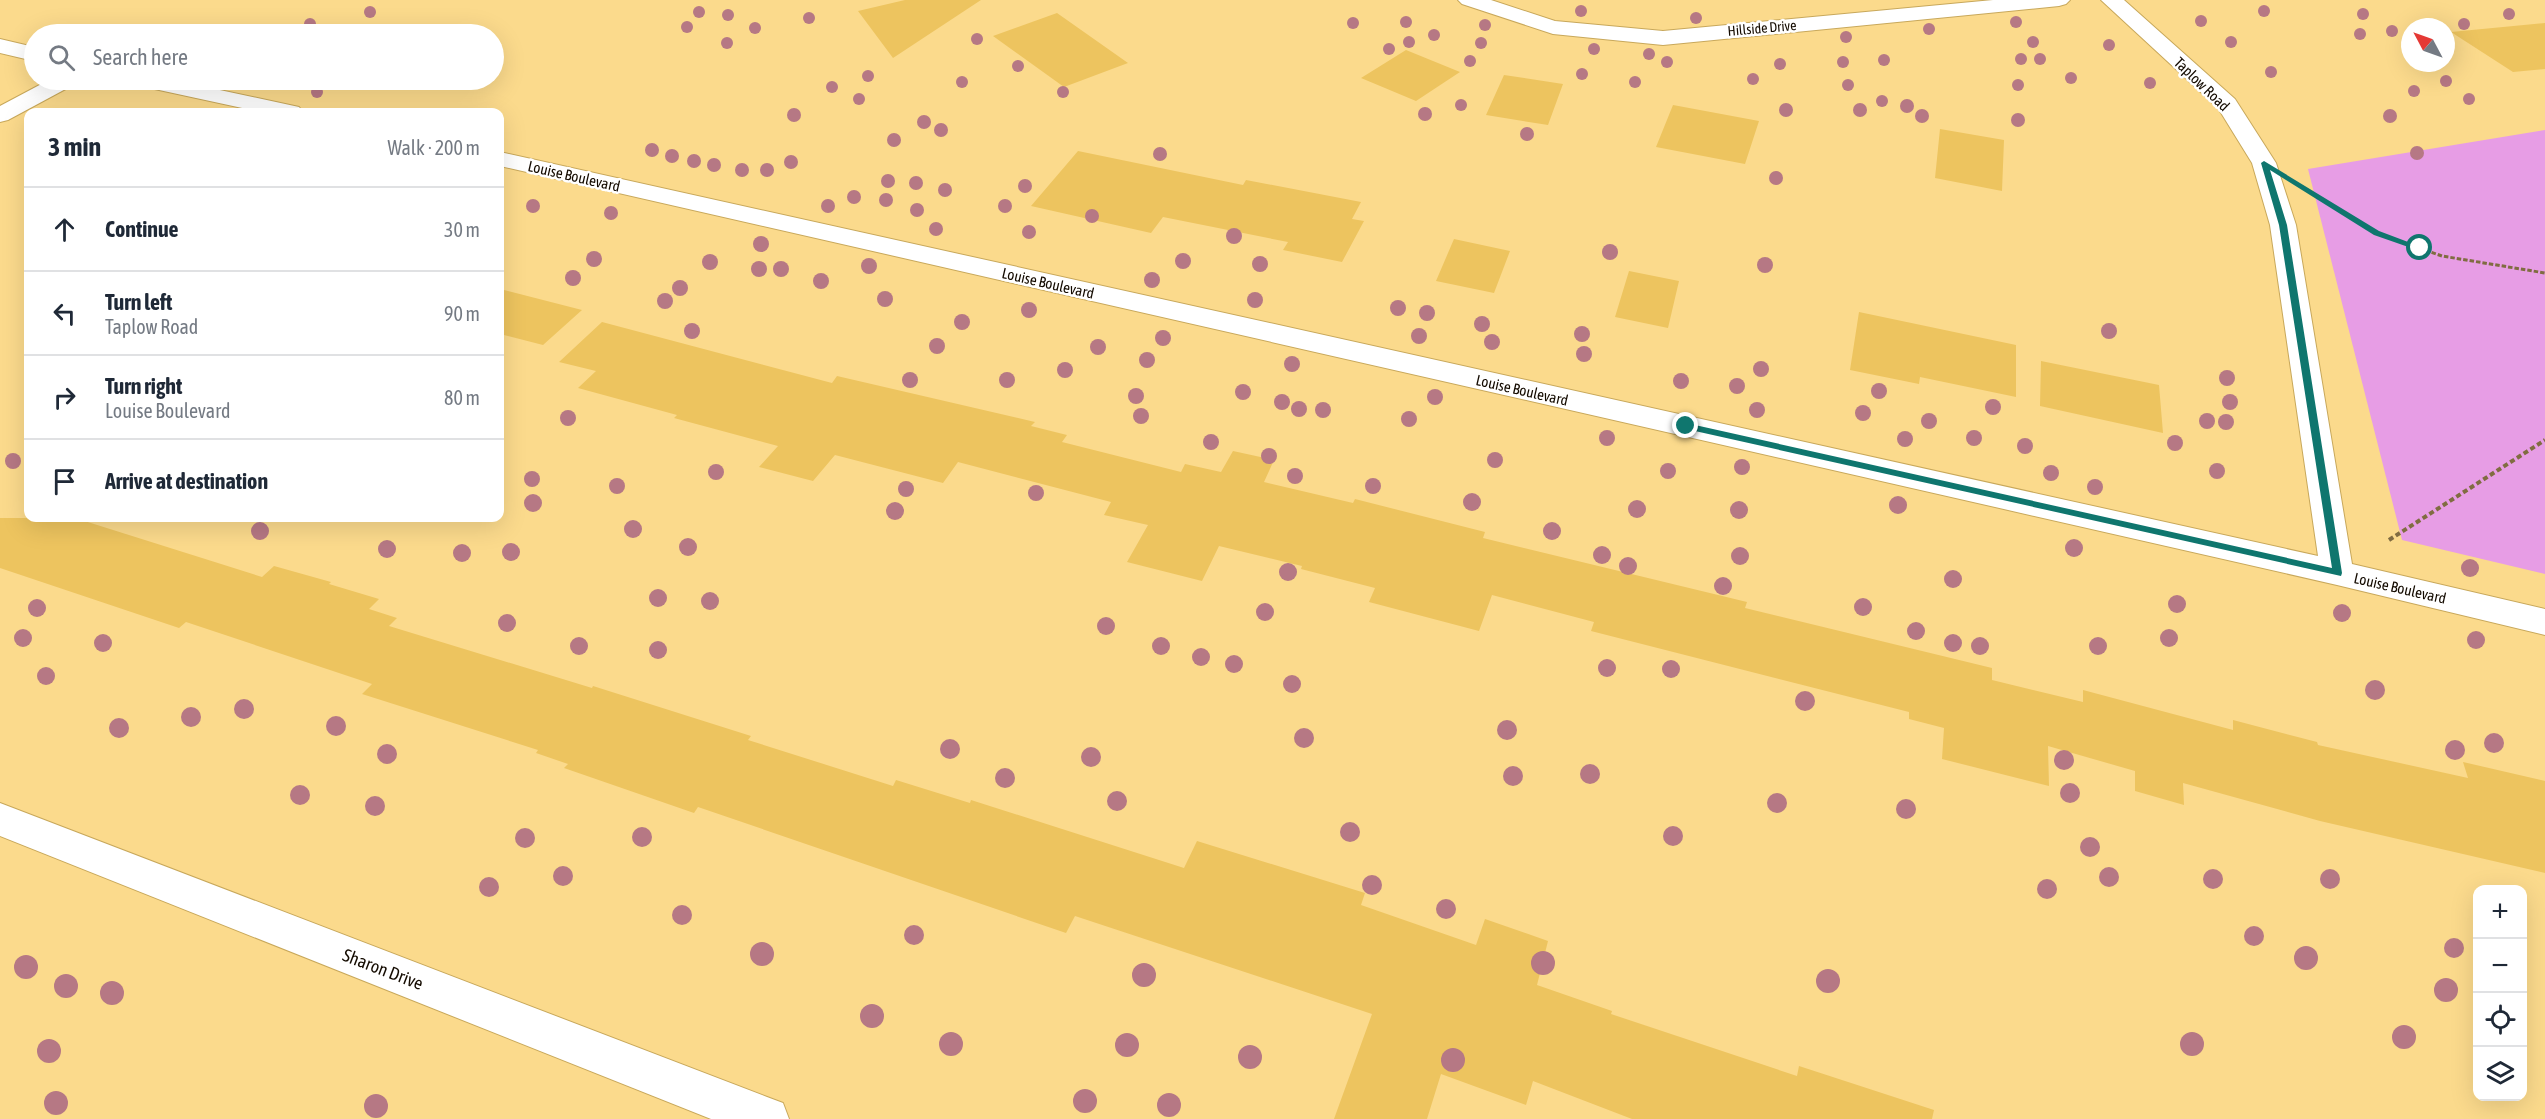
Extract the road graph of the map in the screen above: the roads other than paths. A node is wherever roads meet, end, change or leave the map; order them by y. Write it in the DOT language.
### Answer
graph roads {
  1 [pos="1469,0"];
  2 [pos="2059,0"];
  3 [pos="2112,0"];
  4 [pos="0,46"];
  5 [pos="24,52"];
  6 [pos="46,90"];
  7 [pos="190,90"];
  8 [pos="273,108"];
  9 [pos="0,115"];
  10 [pos="504,160"];
  11 [pos="2337,573"];
  12 [pos="2545,622"];
  13 [pos="0,819"];
  14 [pos="767,1119"];
  1 -- 2 [label="street, Hillside Drive"];
  3 -- 11 [label="street, Taplow Road"];
  4 -- 5 [label="street"];
  6 -- 9 [label="street"];
  7 -- 8 [label="street"];
  10 -- 11 [label="street, Louise Boulevard"];
  11 -- 12 [label="street, Louise Boulevard"];
  13 -- 14 [label="street, Sharon Drive"];
}
